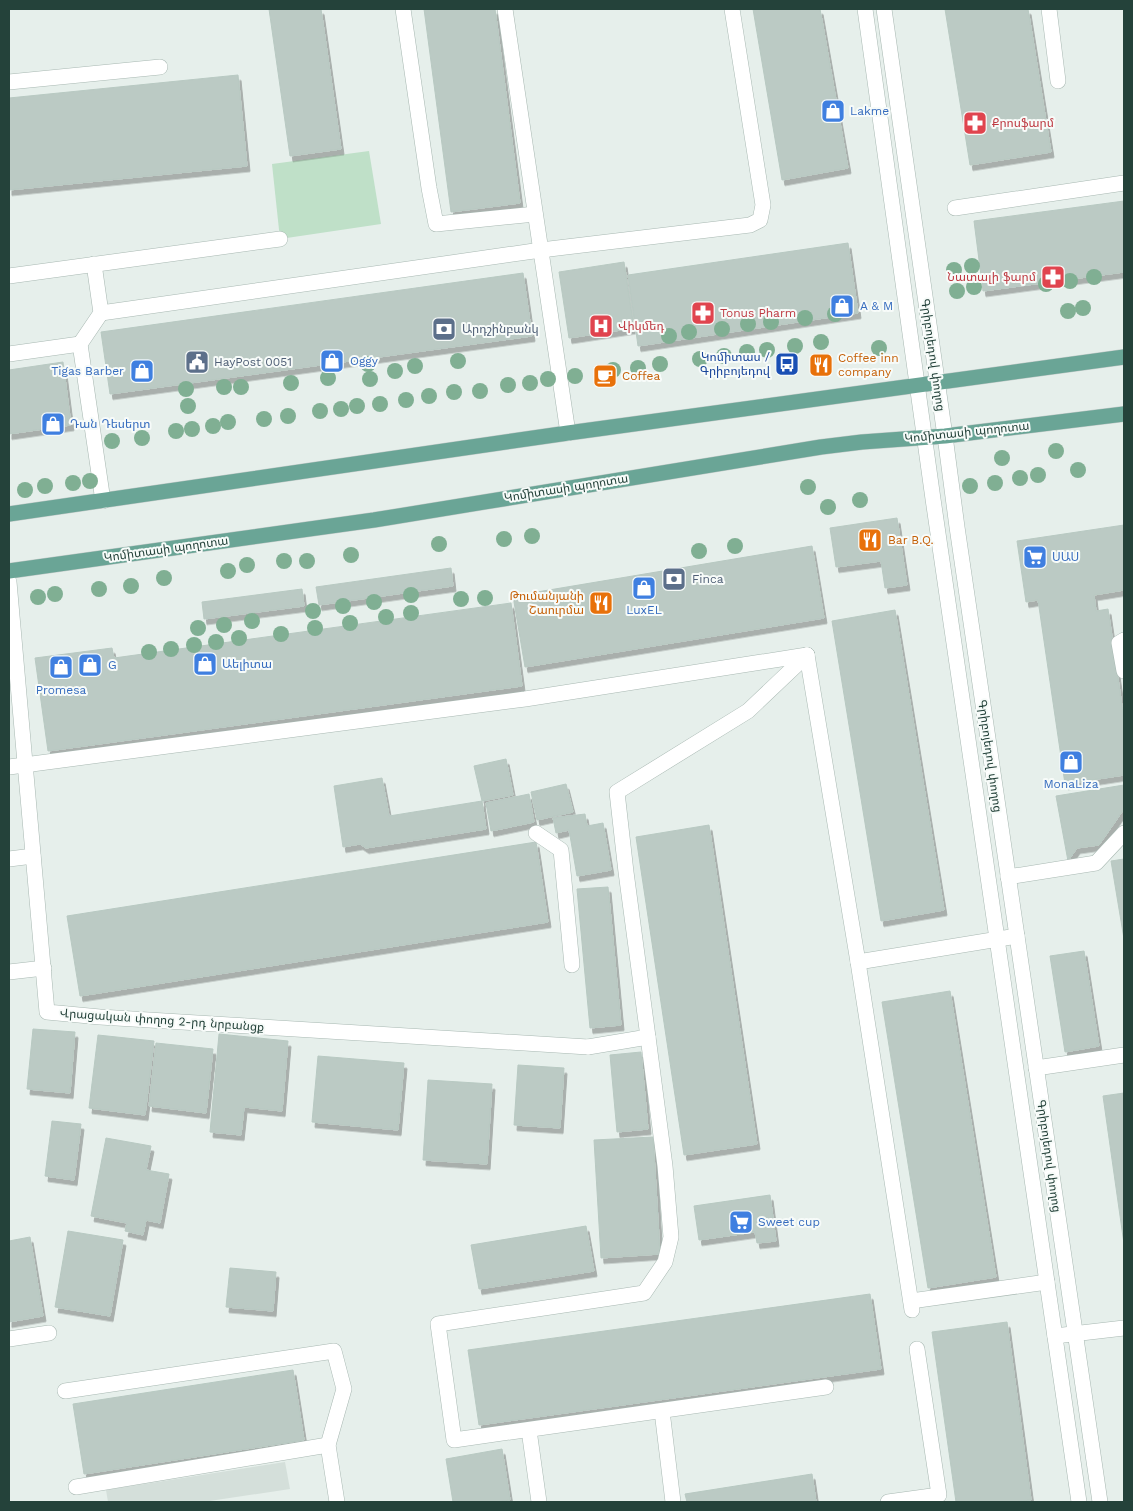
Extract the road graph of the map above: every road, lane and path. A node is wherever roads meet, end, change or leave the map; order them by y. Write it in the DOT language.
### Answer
graph roads {
  1 [pos="403,9"];
  2 [pos="506,9"];
  3 [pos="732,9"];
  4 [pos="865,9"];
  5 [pos="884,9"];
  6 [pos="1049,9"];
  7 [pos="160,66"];
  8 [pos="1058,81"];
  9 [pos="9,82"];
  10 [pos="1124,183"];
  11 [pos="955,208"];
  12 [pos="535,214"];
  13 [pos="280,239"];
  14 [pos="541,250"];
  15 [pos="94,264"];
  16 [pos="9,276"];
  17 [pos="101,313"];
  18 [pos="80,344"];
  19 [pos="9,354"];
  20 [pos="1124,357"];
  21 [pos="937,382"];
  22 [pos="918,386"];
  23 [pos="1124,414"];
  24 [pos="568,433"];
  25 [pos="945,436"];
  26 [pos="925,437"];
  27 [pos="103,501"];
  28 [pos="9,514"];
  29 [pos="9,571"];
  30 [pos="9,582"];
  31 [pos="1124,640"];
  32 [pos="807,655"];
  33 [pos="1124,671"];
  34 [pos="25,765"];
  35 [pos="9,767"];
  36 [pos="536,832"];
  37 [pos="1124,833"];
  38 [pos="33,856"];
  39 [pos="9,859"];
  40 [pos="1008,877"];
  41 [pos="1017,936"];
  42 [pos="997,940"];
  43 [pos="858,962"];
  44 [pos="572,965"];
  45 [pos="44,968"];
  46 [pos="9,972"];
  47 [pos="648,1037"];
  48 [pos="1124,1055"];
  49 [pos="1036,1068"];
  50 [pos="1047,1282"];
  51 [pos="1124,1328"];
  52 [pos="49,1332"];
  53 [pos="1075,1334"];
  54 [pos="1055,1336"];
  55 [pos="9,1339"];
  56 [pos="917,1349"];
  57 [pos="826,1387"];
  58 [pos="65,1391"];
  59 [pos="662,1411"];
  60 [pos="529,1430"];
  61 [pos="328,1445"];
  62 [pos="76,1487"];
  63 [pos="337,1502"];
  64 [pos="540,1502"];
  65 [pos="673,1502"];
  66 [pos="888,1502"];
  67 [pos="1079,1502"];
  68 [pos="1100,1502"];
  1 -- 12 [label="street"];
  2 -- 12 [label="street"];
  3 -- 14 [label="street"];
  4 -- 22 [label="street, Գրիբոյեդով փողոց"];
  5 -- 21 [label="street, Գրիբոյեդով փողոց"];
  6 -- 8 [label="street"];
  7 -- 9 [label="street"];
  10 -- 11 [label="street"];
  12 -- 14 [label="street"];
  13 -- 15 [label="street"];
  14 -- 17 [label="street"];
  14 -- 24 [label="street"];
  15 -- 16 [label="street"];
  15 -- 17 [label="street"];
  17 -- 18 [label="street"];
  18 -- 19 [label="street"];
  18 -- 27 [label="street"];
  20 -- 21 [label="main road"];
  21 -- 22 [label="main road"];
  21 -- 25 [label="street, Գրիբոյեդով փողոց"];
  22 -- 24 [label="main road"];
  22 -- 26 [label="street, Գրիբոյեդով փողոց"];
  23 -- 25 [label="main road, Կոմիտասի պողոտա"];
  24 -- 27 [label="main road"];
  25 -- 26 [label="main road, Կոմիտասի պողոտա"];
  25 -- 40 [label="street, Գրիբոյեդով փողոց"];
  26 -- 29 [label="main road, Կոմիտասի պողոտա"];
  26 -- 42 [label="street, Գրիբոյեդով փողոց"];
  27 -- 28 [label="main road"];
  30 -- 34 [label="street, Վրացական փողոց 2-րդ նրբանցք"];
  31 -- 33 [label="street"];
  32 -- 34 [label="street"];
  32 -- 43 [label="street"];
  32 -- 47 [label="street"];
  34 -- 35 [label="street"];
  34 -- 38 [label="street, Վրացական փողոց 2-րդ նրբանցք"];
  36 -- 44 [label="street"];
  37 -- 40 [label="street"];
  38 -- 39 [label="street"];
  38 -- 45 [label="street, Վրացական փողոց 2-րդ նրբանցք"];
  40 -- 41 [label="street, Գրիբոյեդով փողոց"];
  41 -- 42 [label="street"];
  41 -- 49 [label="street, Գրիբոյեդով փողոց"];
  42 -- 43 [label="street"];
  42 -- 50 [label="street, Գրիբոյեդով փողոց"];
  43 -- 50 [label="street"];
  45 -- 46 [label="street"];
  45 -- 47 [label="street, Վրացական փողոց 2-րդ նրբանցք"];
  47 -- 60 [label="street"];
  48 -- 49 [label="street"];
  49 -- 53 [label="street, Գրիբոյեդով փողոց"];
  50 -- 54 [label="street, Գրիբոյեդով փողոց"];
  51 -- 53 [label="street"];
  52 -- 55 [label="street"];
  53 -- 54 [label="street"];
  53 -- 68 [label="street, Գրիբոյեդով փողոց"];
  54 -- 67 [label="street, Գրիբոյեդով փողոց"];
  56 -- 66 [label="street"];
  57 -- 59 [label="street"];
  58 -- 61 [label="street"];
  59 -- 60 [label="street"];
  59 -- 65 [label="street"];
  60 -- 64 [label="street"];
  61 -- 62 [label="street"];
  61 -- 63 [label="street"];
}
